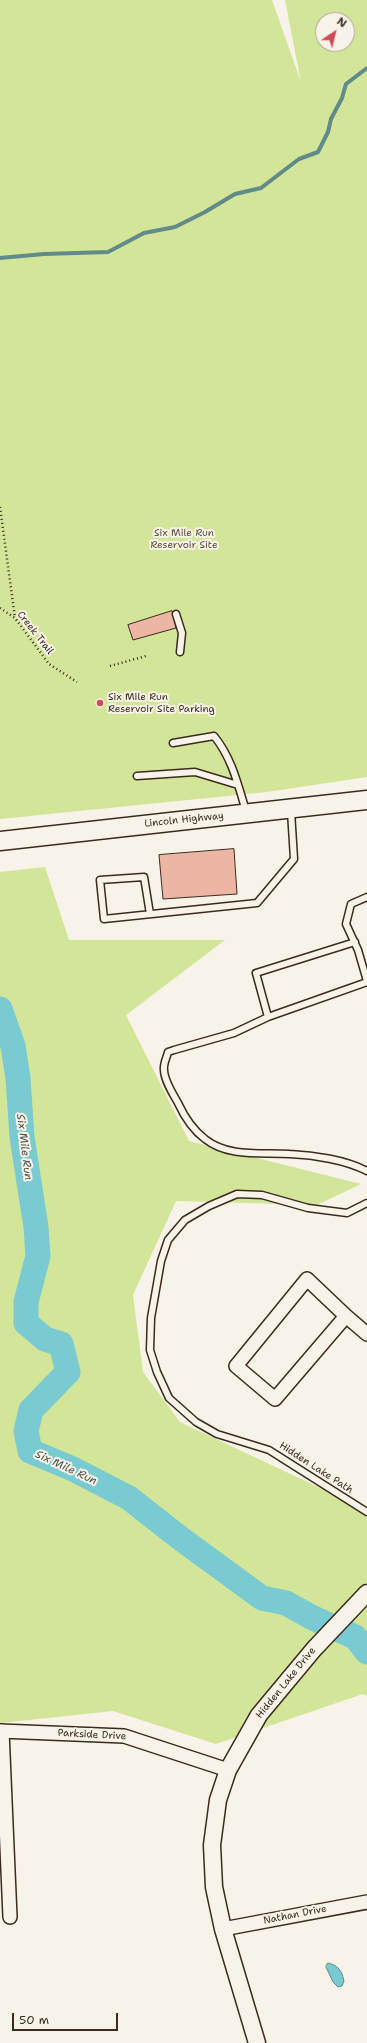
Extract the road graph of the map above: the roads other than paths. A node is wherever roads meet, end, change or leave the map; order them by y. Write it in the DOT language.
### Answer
graph roads {
  1 [pos="176,614"];
  2 [pos="180,652"];
  3 [pos="172,743"];
  4 [pos="137,776"];
  5 [pos="238,785"];
  6 [pos="367,800"];
  7 [pos="291,809"];
  8 [pos="246,814"];
  9 [pos="0,841"];
  10 [pos="367,897"];
  11 [pos="150,914"];
  12 [pos="354,942"];
  13 [pos="367,982"];
  14 [pos="268,1017"];
  15 [pos="367,1171"];
  16 [pos="367,1203"];
  17 [pos="346,1316"];
  18 [pos="367,1334"];
  19 [pos="367,1512"];
  20 [pos="367,1593"];
  21 [pos="1,1731"];
  22 [pos="228,1770"];
  23 [pos="367,1902"];
  24 [pos="10,1917"];
  25 [pos="223,1929"];
  26 [pos="256,2043"];
  1 -- 2 [label="lane"];
  3 -- 5 [label="lane"];
  4 -- 5 [label="lane"];
  5 -- 8 [label="lane"];
  6 -- 7 [label="main road, Lincoln Highway"];
  7 -- 8 [label="main road, Lincoln Highway"];
  7 -- 11 [label="lane"];
  8 -- 9 [label="main road, Lincoln Highway"];
  10 -- 12 [label="lane"];
  11 -- 11 [label="lane"];
  12 -- 13 [label="lane"];
  12 -- 14 [label="lane"];
  13 -- 14 [label="lane"];
  14 -- 15 [label="lane"];
  16 -- 19 [label="lane, Hidden Lake Path"];
  17 -- 17 [label="street"];
  17 -- 18 [label="street"];
  20 -- 22 [label="street, Hidden Lake Drive"];
  21 -- 22 [label="street, Parkside Drive"];
  21 -- 24 [label="street"];
  22 -- 25 [label="street, Hidden Lake Drive"];
  23 -- 25 [label="street, Nathan Drive"];
  25 -- 26 [label="street, Hidden Lake Drive"];
}
